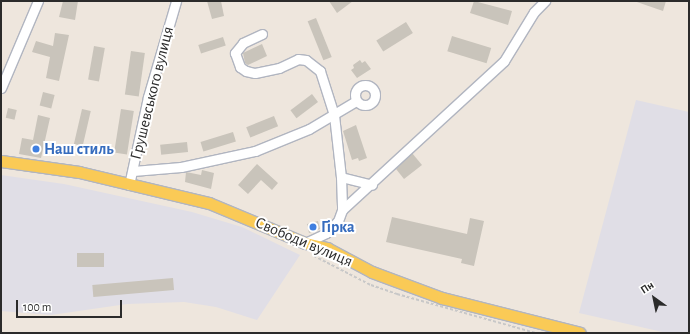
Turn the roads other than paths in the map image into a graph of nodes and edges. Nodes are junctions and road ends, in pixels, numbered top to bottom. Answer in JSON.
{"nodes":[{"id":1,"x":38,"y":1,"type":"edge"},
{"id":2,"x":176,"y":1,"type":"edge"},
{"id":3,"x":545,"y":1,"type":"edge"},
{"id":4,"x":262,"y":34,"type":"dead end"},
{"id":5,"x":1,"y":88,"type":"edge"},
{"id":6,"x":356,"y":101,"type":"dead end"},
{"id":7,"x":334,"y":115,"type":"junction"},
{"id":8,"x":1,"y":161,"type":"edge"},
{"id":9,"x":133,"y":171,"type":"junction"},
{"id":10,"x":342,"y":177,"type":"junction"},
{"id":11,"x":372,"y":184,"type":"junction"},
{"id":12,"x":129,"y":185,"type":"junction"},
{"id":13,"x":342,"y":210,"type":"junction"},
{"id":14,"x":305,"y":243,"type":"junction"},
{"id":15,"x":580,"y":333,"type":"edge"}],
"edges":[{"from":1,"to":5,"type":"street"},
{"from":2,"to":9,"type":"street","name":"Грушевського вулиця"},
{"from":3,"to":11,"type":"street"},
{"from":4,"to":7,"type":"street"},
{"from":6,"to":7,"type":"street"},
{"from":7,"to":9,"type":"street"},
{"from":7,"to":10,"type":"street"},
{"from":8,"to":12,"type":"main road","name":"Свободи вулиця"},
{"from":9,"to":12,"type":"street","name":"Грушевського вулиця"},
{"from":10,"to":11,"type":"street"},
{"from":10,"to":13,"type":"street"},
{"from":11,"to":13,"type":"street"},
{"from":12,"to":14,"type":"main road","name":"Свободи вулиця"},
{"from":13,"to":14,"type":"street"},
{"from":14,"to":15,"type":"main road","name":"Свободи вулиця"}]}
